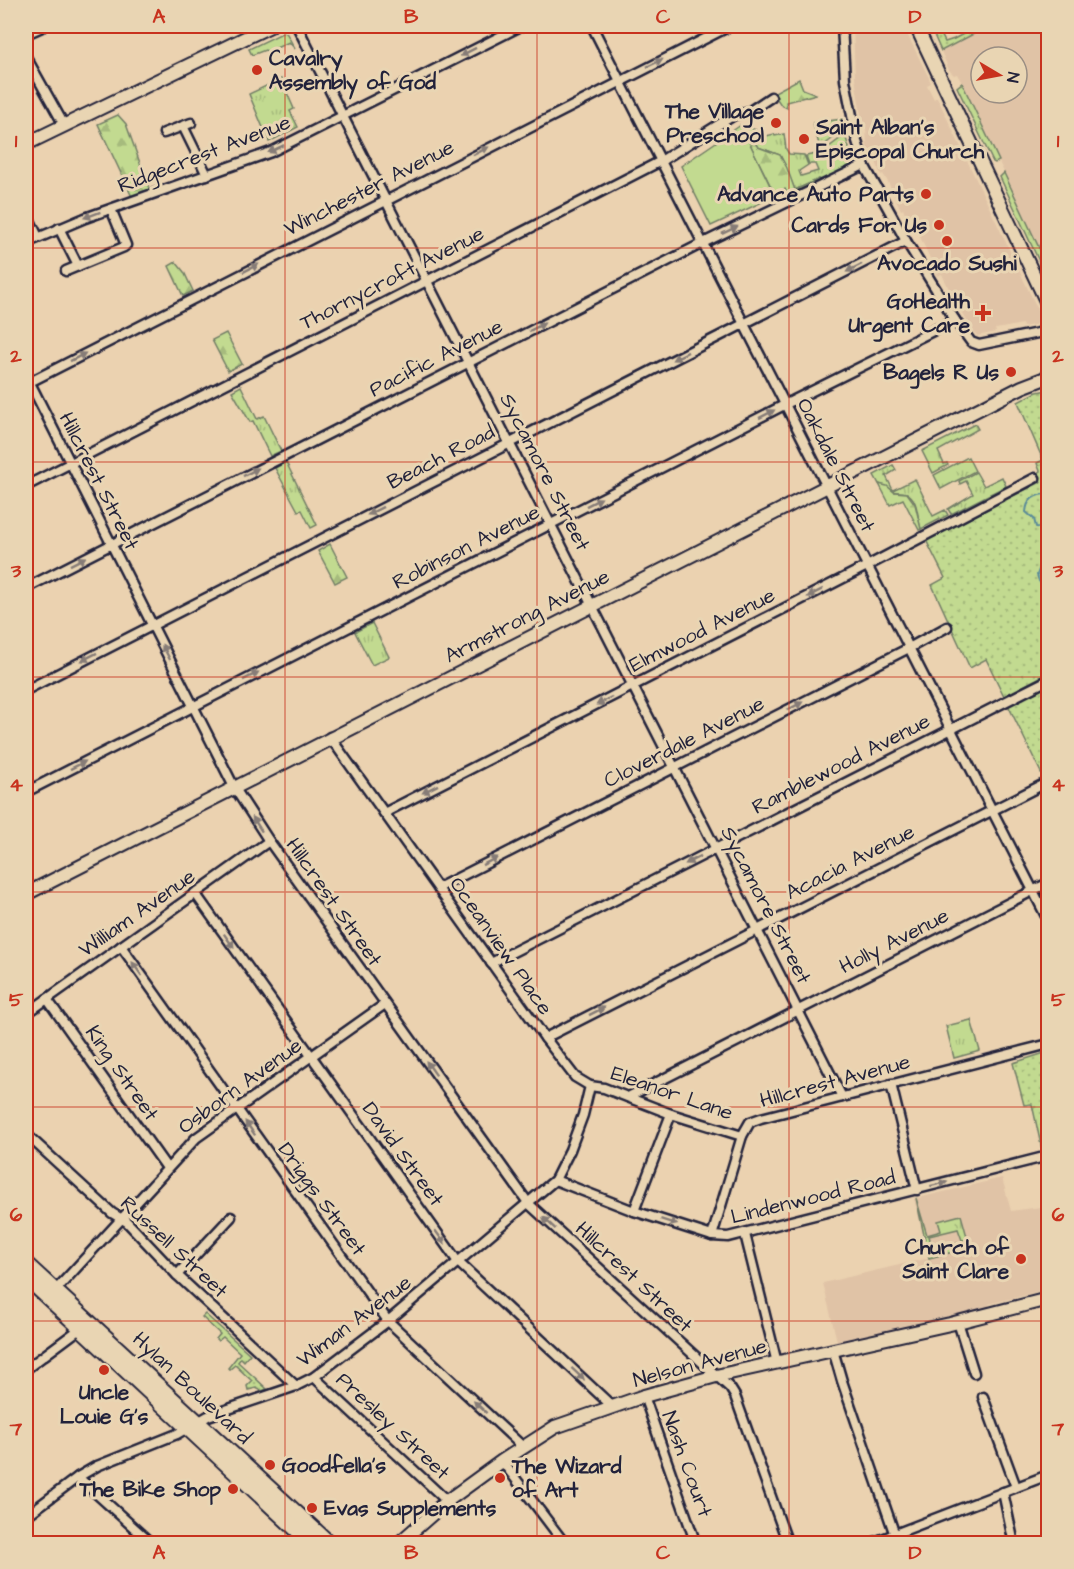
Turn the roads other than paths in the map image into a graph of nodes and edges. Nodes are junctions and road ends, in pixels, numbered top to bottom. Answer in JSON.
{"nodes":[{"id":1,"x":44,"y":26,"type":"edge"},
{"id":2,"x":270,"y":26,"type":"edge"},
{"id":3,"x":297,"y":26,"type":"edge"},
{"id":4,"x":521,"y":26,"type":"edge"},
{"id":5,"x":592,"y":26,"type":"edge"},
{"id":6,"x":730,"y":26,"type":"edge"},
{"id":7,"x":842,"y":26,"type":"edge"},
{"id":8,"x":916,"y":26,"type":"edge"},
{"id":9,"x":26,"y":34,"type":"edge"},
{"id":10,"x":26,"y":57,"type":"edge"},
{"id":11,"x":620,"y":80,"type":"junction"},
{"id":12,"x":771,"y":97,"type":"dead end"},
{"id":13,"x":342,"y":116,"type":"junction"},
{"id":14,"x":64,"y":125,"type":"junction"},
{"id":15,"x":164,"y":133,"type":"dead end"},
{"id":16,"x":26,"y":144,"type":"edge"},
{"id":17,"x":661,"y":161,"type":"junction"},
{"id":18,"x":864,"y":165,"type":"junction"},
{"id":19,"x":207,"y":175,"type":"junction"},
{"id":20,"x":385,"y":200,"type":"junction"},
{"id":21,"x":111,"y":209,"type":"junction"},
{"id":22,"x":26,"y":212,"type":"edge"},
{"id":23,"x":59,"y":228,"type":"junction"},
{"id":24,"x":38,"y":237,"type":"junction"},
{"id":25,"x":906,"y":241,"type":"junction"},
{"id":26,"x":26,"y":243,"type":"edge"},
{"id":27,"x":704,"y":243,"type":"junction"},
{"id":28,"x":78,"y":266,"type":"junction"},
{"id":29,"x":66,"y":271,"type":"dead end"},
{"id":30,"x":426,"y":281,"type":"junction"},
{"id":31,"x":1048,"y":304,"type":"edge"},
{"id":32,"x":955,"y":320,"type":"junction"},
{"id":33,"x":743,"y":324,"type":"junction"},
{"id":34,"x":1048,"y":331,"type":"edge"},
{"id":35,"x":469,"y":362,"type":"junction"},
{"id":36,"x":1048,"y":377,"type":"edge"},
{"id":37,"x":27,"y":380,"type":"edge"},
{"id":38,"x":785,"y":404,"type":"junction"},
{"id":39,"x":510,"y":443,"type":"junction"},
{"id":40,"x":70,"y":463,"type":"junction"},
{"id":41,"x":1035,"y":478,"type":"dead end"},
{"id":42,"x":827,"y":485,"type":"junction"},
{"id":43,"x":26,"y":486,"type":"edge"},
{"id":44,"x":551,"y":524,"type":"junction"},
{"id":45,"x":111,"y":544,"type":"junction"},
{"id":46,"x":867,"y":566,"type":"junction"},
{"id":47,"x":26,"y":588,"type":"edge"},
{"id":48,"x":593,"y":605,"type":"junction"},
{"id":49,"x":152,"y":625,"type":"junction"},
{"id":50,"x":947,"y":627,"type":"dead end"},
{"id":51,"x":909,"y":648,"type":"junction"},
{"id":52,"x":1048,"y":680,"type":"edge"},
{"id":53,"x":634,"y":686,"type":"junction"},
{"id":54,"x":26,"y":690,"type":"edge"},
{"id":55,"x":193,"y":706,"type":"junction"},
{"id":56,"x":951,"y":728,"type":"junction"},
{"id":57,"x":330,"y":737,"type":"junction"},
{"id":58,"x":675,"y":767,"type":"junction"},
{"id":59,"x":1044,"y":784,"type":"dead end"},
{"id":60,"x":234,"y":787,"type":"junction"},
{"id":61,"x":26,"y":792,"type":"edge"},
{"id":62,"x":993,"y":810,"type":"junction"},
{"id":63,"x":384,"y":813,"type":"junction"},
{"id":64,"x":269,"y":841,"type":"junction"},
{"id":65,"x":716,"y":848,"type":"junction"},
{"id":66,"x":1048,"y":883,"type":"edge"},
{"id":67,"x":438,"y":888,"type":"junction"},
{"id":68,"x":1034,"y":891,"type":"junction"},
{"id":69,"x":26,"y":894,"type":"edge"},
{"id":70,"x":195,"y":894,"type":"junction"},
{"id":71,"x":1048,"y":920,"type":"edge"},
{"id":72,"x":758,"y":929,"type":"junction"},
{"id":73,"x":121,"y":946,"type":"junction"},
{"id":74,"x":491,"y":963,"type":"junction"},
{"id":75,"x":47,"y":999,"type":"junction"},
{"id":76,"x":385,"y":1004,"type":"junction"},
{"id":77,"x":799,"y":1010,"type":"junction"},
{"id":78,"x":26,"y":1014,"type":"edge"},
{"id":79,"x":544,"y":1038,"type":"junction"},
{"id":80,"x":1047,"y":1044,"type":"edge"},
{"id":81,"x":311,"y":1056,"type":"junction"},
{"id":82,"x":891,"y":1084,"type":"junction"},
{"id":83,"x":590,"y":1086,"type":"junction"},
{"id":84,"x":842,"y":1096,"type":"junction"},
{"id":85,"x":628,"y":1097,"type":"junction"},
{"id":86,"x":237,"y":1109,"type":"junction"},
{"id":87,"x":671,"y":1114,"type":"junction"},
{"id":88,"x":26,"y":1134,"type":"edge"},
{"id":89,"x":742,"y":1136,"type":"junction"},
{"id":90,"x":1048,"y":1156,"type":"edge"},
{"id":91,"x":167,"y":1168,"type":"junction"},
{"id":92,"x":555,"y":1180,"type":"junction"},
{"id":93,"x":917,"y":1190,"type":"junction"},
{"id":94,"x":529,"y":1204,"type":"junction"},
{"id":95,"x":634,"y":1211,"type":"junction"},
{"id":96,"x":231,"y":1217,"type":"dead end"},
{"id":97,"x":121,"y":1218,"type":"junction"},
{"id":98,"x":745,"y":1234,"type":"junction"},
{"id":99,"x":712,"y":1236,"type":"junction"},
{"id":100,"x":458,"y":1262,"type":"junction"},
{"id":101,"x":26,"y":1264,"type":"edge"},
{"id":102,"x":177,"y":1275,"type":"junction"},
{"id":103,"x":26,"y":1276,"type":"edge"},
{"id":104,"x":55,"y":1291,"type":"junction"},
{"id":105,"x":1048,"y":1299,"type":"edge"},
{"id":106,"x":388,"y":1321,"type":"junction"},
{"id":107,"x":958,"y":1322,"type":"junction"},
{"id":108,"x":81,"y":1328,"type":"junction"},
{"id":109,"x":833,"y":1350,"type":"junction"},
{"id":110,"x":777,"y":1363,"type":"junction"},
{"id":111,"x":26,"y":1369,"type":"edge"},
{"id":112,"x":974,"y":1373,"type":"dead end"},
{"id":113,"x":716,"y":1376,"type":"junction"},
{"id":114,"x":314,"y":1377,"type":"junction"},
{"id":115,"x":296,"y":1386,"type":"junction"},
{"id":116,"x":644,"y":1396,"type":"junction"},
{"id":117,"x":983,"y":1397,"type":"dead end"},
{"id":118,"x":614,"y":1407,"type":"junction"},
{"id":119,"x":194,"y":1425,"type":"junction"},
{"id":120,"x":523,"y":1447,"type":"junction"},
{"id":121,"x":502,"y":1461,"type":"junction"},
{"id":122,"x":1048,"y":1475,"type":"edge"},
{"id":123,"x":78,"y":1477,"type":"junction"},
{"id":124,"x":1016,"y":1488,"type":"junction"},
{"id":125,"x":1003,"y":1492,"type":"junction"},
{"id":126,"x":447,"y":1501,"type":"junction"},
{"id":127,"x":26,"y":1516,"type":"edge"},
{"id":128,"x":896,"y":1533,"type":"junction"},
{"id":129,"x":152,"y":1544,"type":"edge"},
{"id":130,"x":312,"y":1544,"type":"edge"},
{"id":131,"x":330,"y":1544,"type":"edge"},
{"id":132,"x":398,"y":1544,"type":"edge"},
{"id":133,"x":565,"y":1544,"type":"edge"},
{"id":134,"x":696,"y":1544,"type":"edge"},
{"id":135,"x":788,"y":1544,"type":"edge"},
{"id":136,"x":869,"y":1544,"type":"edge"},
{"id":137,"x":898,"y":1544,"type":"edge"},
{"id":138,"x":1014,"y":1544,"type":"edge"}],
"edges":[{"from":1,"to":9,"type":"street"},
{"from":2,"to":14,"type":"street"},
{"from":3,"to":13,"type":"street","name":"Sycamore Street"},
{"from":4,"to":13,"type":"street","name":"Ridgecrest Avenue","one_way":true},
{"from":5,"to":11,"type":"street","name":"Oakdale Street"},
{"from":11,"to":6,"type":"street","name":"Winchester Avenue","one_way":true},
{"from":7,"to":18,"type":"street"},
{"from":8,"to":31,"type":"street"},
{"from":10,"to":14,"type":"street"},
{"from":11,"to":17,"type":"street","name":"Oakdale Street"},
{"from":20,"to":11,"type":"street","name":"Winchester Avenue","one_way":true},
{"from":12,"to":17,"type":"street","name":"Thornycroft Avenue"},
{"from":13,"to":19,"type":"street","name":"Ridgecrest Avenue","one_way":true},
{"from":13,"to":20,"type":"street","name":"Sycamore Street"},
{"from":14,"to":16,"type":"street"},
{"from":15,"to":19,"type":"street"},
{"from":17,"to":27,"type":"street","name":"Oakdale Street"},
{"from":17,"to":30,"type":"street","name":"Thornycroft Avenue"},
{"from":18,"to":25,"type":"street"},
{"from":27,"to":18,"type":"street","name":"Pacific Avenue","one_way":true},
{"from":19,"to":21,"type":"street","name":"Ridgecrest Avenue"},
{"from":20,"to":30,"type":"street","name":"Sycamore Street"},
{"from":37,"to":20,"type":"street","name":"Winchester Avenue","one_way":true},
{"from":21,"to":23,"type":"street","name":"Ridgecrest Avenue","one_way":true},
{"from":21,"to":28,"type":"street"},
{"from":22,"to":24,"type":"street"},
{"from":23,"to":24,"type":"street","name":"Ridgecrest Avenue"},
{"from":23,"to":28,"type":"street"},
{"from":24,"to":26,"type":"street","name":"Ridgecrest Avenue"},
{"from":25,"to":32,"type":"street"},
{"from":25,"to":33,"type":"street","name":"Beach Road","one_way":true},
{"from":27,"to":33,"type":"street","name":"Oakdale Street"},
{"from":35,"to":27,"type":"street","name":"Pacific Avenue","one_way":true},
{"from":28,"to":29,"type":"street"},
{"from":30,"to":35,"type":"street","name":"Sycamore Street"},
{"from":30,"to":40,"type":"street","name":"Thornycroft Avenue"},
{"from":32,"to":34,"type":"street"},
{"from":32,"to":38,"type":"street","name":"Robinson Avenue"},
{"from":33,"to":38,"type":"street","name":"Oakdale Street"},
{"from":33,"to":39,"type":"street","name":"Beach Road","one_way":true},
{"from":35,"to":39,"type":"street","name":"Sycamore Street"},
{"from":45,"to":35,"type":"street","name":"Pacific Avenue","one_way":true},
{"from":36,"to":42,"type":"street","name":"Armstrong Avenue"},
{"from":37,"to":40,"type":"street","name":"Hillcrest Street"},
{"from":38,"to":42,"type":"street","name":"Oakdale Street"},
{"from":44,"to":38,"type":"street","name":"Robinson Avenue","one_way":true},
{"from":39,"to":44,"type":"street","name":"Sycamore Street"},
{"from":39,"to":49,"type":"street","name":"Beach Road","one_way":true},
{"from":40,"to":43,"type":"street","name":"Thornycroft Avenue"},
{"from":40,"to":45,"type":"street","name":"Hillcrest Street"},
{"from":41,"to":46,"type":"street","name":"Elmwood Avenue"},
{"from":42,"to":46,"type":"street","name":"Oakdale Street"},
{"from":42,"to":48,"type":"street","name":"Armstrong Avenue"},
{"from":44,"to":48,"type":"street","name":"Sycamore Street"},
{"from":55,"to":44,"type":"street","name":"Robinson Avenue","one_way":true},
{"from":47,"to":45,"type":"street","name":"Pacific Avenue","one_way":true},
{"from":45,"to":49,"type":"street","name":"Hillcrest Street"},
{"from":46,"to":51,"type":"street","name":"Oakdale Street"},
{"from":46,"to":53,"type":"street","name":"Elmwood Avenue","one_way":true},
{"from":48,"to":53,"type":"street","name":"Sycamore Street"},
{"from":48,"to":57,"type":"street","name":"Armstrong Avenue"},
{"from":49,"to":54,"type":"street","name":"Beach Road","one_way":true},
{"from":55,"to":49,"type":"street","name":"Hillcrest Street","one_way":true},
{"from":50,"to":51,"type":"street","name":"Cloverdale Avenue"},
{"from":51,"to":56,"type":"street","name":"Oakdale Street"},
{"from":58,"to":51,"type":"street","name":"Cloverdale Avenue","one_way":true},
{"from":52,"to":56,"type":"street","name":"Ramblewood Avenue"},
{"from":53,"to":58,"type":"street","name":"Sycamore Street"},
{"from":53,"to":63,"type":"street","name":"Elmwood Avenue","one_way":true},
{"from":55,"to":60,"type":"street","name":"Hillcrest Street"},
{"from":61,"to":55,"type":"street","name":"Robinson Avenue","one_way":true},
{"from":56,"to":62,"type":"street","name":"Oakdale Street"},
{"from":56,"to":65,"type":"street","name":"Ramblewood Avenue"},
{"from":57,"to":60,"type":"street","name":"Armstrong Avenue"},
{"from":57,"to":63,"type":"street","name":"Oceanview Place"},
{"from":58,"to":65,"type":"street","name":"Sycamore Street"},
{"from":67,"to":58,"type":"street","name":"Cloverdale Avenue","one_way":true},
{"from":59,"to":62,"type":"street","name":"Acacia Avenue"},
{"from":64,"to":60,"type":"street","name":"Hillcrest Street","one_way":true},
{"from":60,"to":69,"type":"street","name":"Armstrong Avenue"},
{"from":62,"to":68,"type":"street","name":"Oakdale Street"},
{"from":62,"to":72,"type":"street","name":"Acacia Avenue"},
{"from":63,"to":67,"type":"street","name":"Oceanview Place"},
{"from":64,"to":70,"type":"street","name":"William Avenue"},
{"from":64,"to":76,"type":"street","name":"Hillcrest Street"},
{"from":65,"to":72,"type":"street","name":"Sycamore Street"},
{"from":65,"to":74,"type":"street","name":"Ramblewood Avenue","one_way":true},
{"from":66,"to":68,"type":"street","name":"Holly Avenue"},
{"from":67,"to":74,"type":"street","name":"Oceanview Place"},
{"from":68,"to":71,"type":"street","name":"Oakdale Street"},
{"from":68,"to":77,"type":"street","name":"Holly Avenue"},
{"from":70,"to":73,"type":"street","name":"William Avenue"},
{"from":70,"to":81,"type":"street","name":"David Street","one_way":true},
{"from":72,"to":77,"type":"street","name":"Sycamore Street"},
{"from":79,"to":72,"type":"street","name":"Acacia Avenue","one_way":true},
{"from":73,"to":75,"type":"street","name":"William Avenue"},
{"from":86,"to":73,"type":"street","name":"Driggs Street","one_way":true},
{"from":74,"to":79,"type":"street","name":"Oceanview Place"},
{"from":75,"to":78,"type":"street","name":"William Avenue"},
{"from":75,"to":91,"type":"street","name":"King Street"},
{"from":76,"to":81,"type":"street","name":"Osborn Avenue"},
{"from":94,"to":76,"type":"street","name":"Hillcrest Street","one_way":true},
{"from":77,"to":84,"type":"street","name":"Sycamore Street"},
{"from":77,"to":85,"type":"street","name":"Holly Avenue"},
{"from":79,"to":83,"type":"street","name":"Oceanview Place"},
{"from":80,"to":82,"type":"street","name":"Hillcrest Avenue"},
{"from":81,"to":86,"type":"street","name":"Osborn Avenue"},
{"from":81,"to":100,"type":"street","name":"David Street","one_way":true},
{"from":82,"to":84,"type":"street","name":"Hillcrest Avenue"},
{"from":82,"to":93,"type":"street"},
{"from":83,"to":85,"type":"street","name":"Eleanor Lane"},
{"from":83,"to":92,"type":"street"},
{"from":84,"to":89,"type":"street","name":"Hillcrest Avenue"},
{"from":85,"to":87,"type":"street","name":"Eleanor Lane"},
{"from":86,"to":91,"type":"street","name":"Osborn Avenue"},
{"from":106,"to":86,"type":"street","name":"Driggs Street","one_way":true},
{"from":87,"to":89,"type":"street","name":"Eleanor Lane"},
{"from":87,"to":95,"type":"street"},
{"from":88,"to":97,"type":"street","name":"Russell Street"},
{"from":89,"to":99,"type":"street"},
{"from":93,"to":90,"type":"street","name":"Lindenwood Road","one_way":true},
{"from":91,"to":97,"type":"street","name":"Osborn Avenue"},
{"from":92,"to":94,"type":"street","name":"Wiman Avenue"},
{"from":92,"to":95,"type":"street","name":"Lindenwood Road"},
{"from":93,"to":98,"type":"street","name":"Lindenwood Road"},
{"from":94,"to":100,"type":"street","name":"Wiman Avenue"},
{"from":113,"to":94,"type":"street","name":"Hillcrest Street","one_way":true},
{"from":95,"to":99,"type":"street","name":"Lindenwood Road","one_way":true},
{"from":96,"to":102,"type":"street"},
{"from":97,"to":102,"type":"street","name":"Russell Street"},
{"from":97,"to":104,"type":"street","name":"Osborn Avenue"},
{"from":98,"to":99,"type":"street","name":"Lindenwood Road"},
{"from":98,"to":110,"type":"street"},
{"from":100,"to":106,"type":"street","name":"Wiman Avenue"},
{"from":100,"to":118,"type":"street","name":"David Street","one_way":true},
{"from":101,"to":104,"type":"main road","name":"Hylan Boulevard"},
{"from":102,"to":115,"type":"street","name":"Russell Street"},
{"from":103,"to":108,"type":"main road","name":"Hylan Boulevard"},
{"from":104,"to":119,"type":"main road","name":"Hylan Boulevard"},
{"from":105,"to":107,"type":"street","name":"Nelson Avenue"},
{"from":106,"to":114,"type":"street","name":"Wiman Avenue"},
{"from":120,"to":106,"type":"street","name":"Driggs Street","one_way":true},
{"from":107,"to":109,"type":"street","name":"Nelson Avenue"},
{"from":107,"to":112,"type":"street"},
{"from":108,"to":111,"type":"street"},
{"from":108,"to":119,"type":"main road","name":"Hylan Boulevard"},
{"from":109,"to":110,"type":"street","name":"Nelson Avenue"},
{"from":109,"to":128,"type":"street"},
{"from":110,"to":113,"type":"street","name":"Nelson Avenue"},
{"from":113,"to":116,"type":"street","name":"Nelson Avenue"},
{"from":113,"to":135,"type":"street","name":"Hillcrest Street"},
{"from":114,"to":115,"type":"street","name":"Wiman Avenue"},
{"from":114,"to":126,"type":"street","name":"Presley Street"},
{"from":115,"to":119,"type":"street","name":"Wiman Avenue"},
{"from":116,"to":118,"type":"street","name":"Nelson Avenue"},
{"from":116,"to":134,"type":"street","name":"Nash Court"},
{"from":117,"to":124,"type":"street"},
{"from":118,"to":120,"type":"street","name":"Nelson Avenue"},
{"from":119,"to":123,"type":"street","name":"Wiman Avenue"},
{"from":119,"to":130,"type":"main road","name":"Hylan Boulevard"},
{"from":119,"to":131,"type":"main road","name":"Hylan Boulevard"},
{"from":120,"to":121,"type":"street","name":"Nelson Avenue"},
{"from":121,"to":126,"type":"street","name":"Nelson Avenue"},
{"from":121,"to":133,"type":"street"},
{"from":122,"to":124,"type":"street"},
{"from":123,"to":127,"type":"street","name":"Wiman Avenue"},
{"from":123,"to":129,"type":"street"},
{"from":124,"to":125,"type":"street"},
{"from":125,"to":128,"type":"street"},
{"from":125,"to":138,"type":"street"},
{"from":126,"to":132,"type":"street","name":"Nelson Avenue"},
{"from":128,"to":136,"type":"street"},
{"from":128,"to":137,"type":"street"}]}
